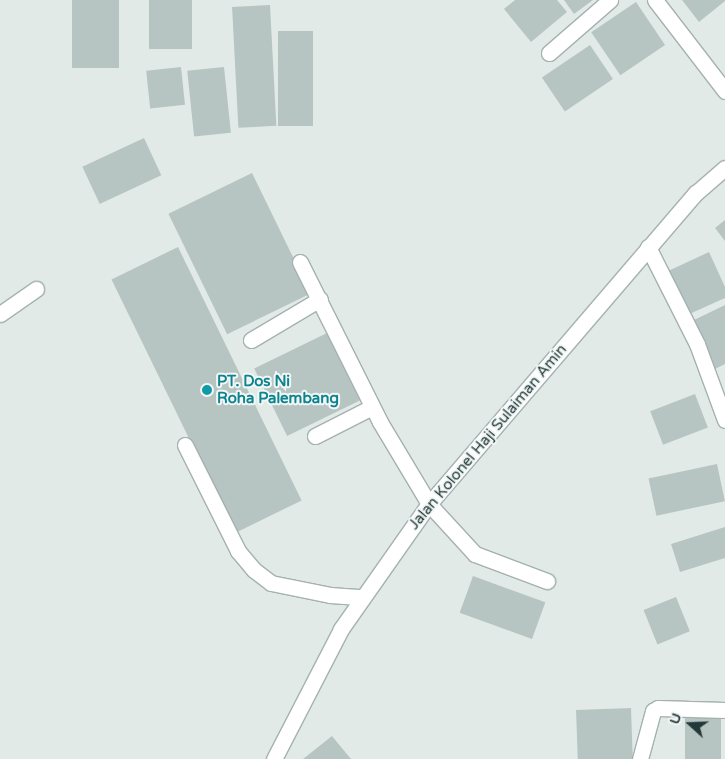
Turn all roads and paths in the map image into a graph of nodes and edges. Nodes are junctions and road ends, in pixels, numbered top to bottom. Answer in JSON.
{"nodes":[{"id":1,"x":610,"y":0,"type":"edge"},
{"id":2,"x":655,"y":0,"type":"edge"},
{"id":3,"x":549,"y":53,"type":"dead end"},
{"id":4,"x":725,"y":91,"type":"edge"},
{"id":5,"x":725,"y":168,"type":"edge"},
{"id":6,"x":648,"y":247,"type":"junction"},
{"id":7,"x":300,"y":262,"type":"dead end"},
{"id":8,"x":36,"y":289,"type":"dead end"},
{"id":9,"x":320,"y":300,"type":"junction"},
{"id":10,"x":0,"y":314,"type":"edge"},
{"id":11,"x":251,"y":340,"type":"dead end"},
{"id":12,"x":372,"y":407,"type":"junction"},
{"id":13,"x":725,"y":420,"type":"edge"},
{"id":14,"x":315,"y":436,"type":"dead end"},
{"id":15,"x":185,"y":445,"type":"dead end"},
{"id":16,"x":429,"y":504,"type":"junction"},
{"id":17,"x":547,"y":581,"type":"dead end"},
{"id":18,"x":362,"y":597,"type":"junction"},
{"id":19,"x":725,"y":710,"type":"edge"},
{"id":20,"x":274,"y":759,"type":"edge"},
{"id":21,"x":640,"y":759,"type":"edge"}],
"edges":[{"from":1,"to":3,"type":"street"},
{"from":2,"to":4,"type":"street"},
{"from":5,"to":6,"type":"street","name":"Jalan Kolonel Haji Sulaiman Amin"},
{"from":6,"to":13,"type":"street"},
{"from":6,"to":16,"type":"street","name":"Jalan Kolonel Haji Sulaiman Amin"},
{"from":7,"to":9,"type":"street"},
{"from":8,"to":10,"type":"street"},
{"from":9,"to":11,"type":"street"},
{"from":9,"to":12,"type":"street"},
{"from":12,"to":14,"type":"street"},
{"from":12,"to":16,"type":"street"},
{"from":15,"to":18,"type":"street"},
{"from":16,"to":17,"type":"street"},
{"from":16,"to":18,"type":"street","name":"Jalan Kolonel Haji Sulaiman Amin"},
{"from":18,"to":20,"type":"street","name":"Jalan Kolonel Haji Sulaiman Amin"},
{"from":19,"to":21,"type":"street"}]}
